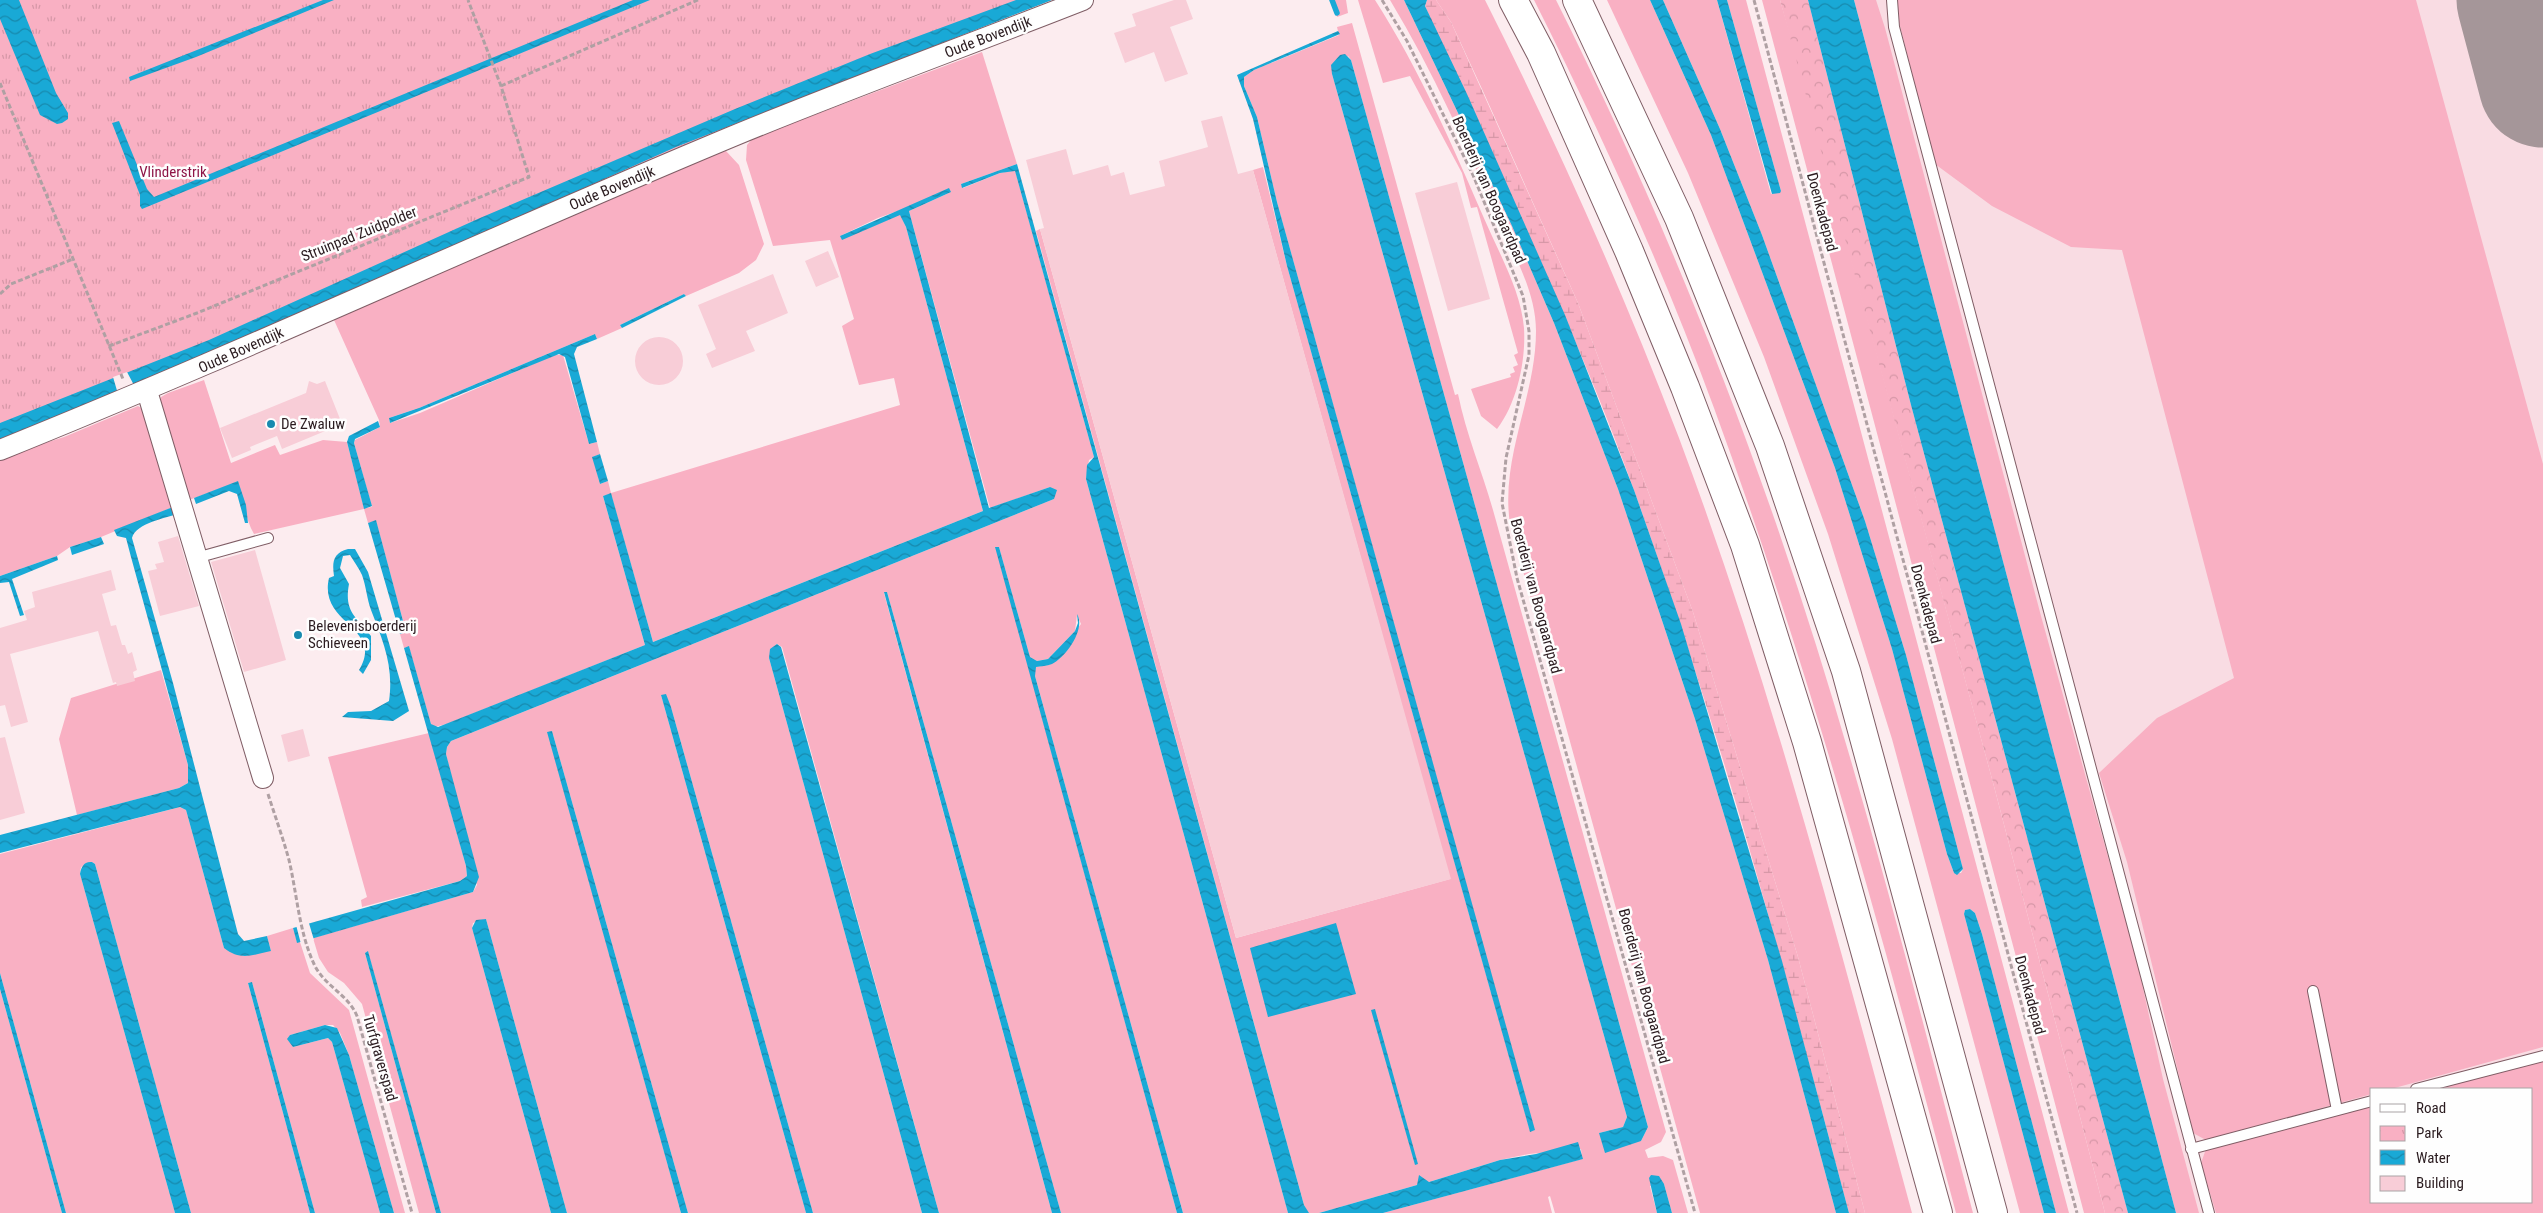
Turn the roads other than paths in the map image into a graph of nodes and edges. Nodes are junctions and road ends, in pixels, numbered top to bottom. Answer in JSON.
{"nodes":[{"id":1,"x":1083,"y":0,"type":"edge"},
{"id":2,"x":1513,"y":0,"type":"edge"},
{"id":3,"x":1577,"y":0,"type":"edge"},
{"id":4,"x":1892,"y":0,"type":"edge"},
{"id":5,"x":147,"y":391,"type":"junction"},
{"id":6,"x":0,"y":450,"type":"edge"},
{"id":7,"x":268,"y":538,"type":"dead end"},
{"id":8,"x":196,"y":558,"type":"junction"},
{"id":9,"x":263,"y":778,"type":"road end"},
{"id":10,"x":2313,"y":991,"type":"dead end"},
{"id":11,"x":2543,"y":1056,"type":"edge"},
{"id":12,"x":2420,"y":1088,"type":"edge"},
{"id":13,"x":2370,"y":1102,"type":"edge"},
{"id":14,"x":2336,"y":1110,"type":"junction"},
{"id":15,"x":2191,"y":1149,"type":"junction"},
{"id":16,"x":1938,"y":1213,"type":"edge"},
{"id":17,"x":1993,"y":1213,"type":"edge"},
{"id":18,"x":2209,"y":1213,"type":"edge"}],
"edges":[{"from":1,"to":5,"type":"street","name":"Oude Bovendijk"},
{"from":2,"to":16,"type":"highway"},
{"from":3,"to":17,"type":"highway"},
{"from":4,"to":15,"type":"lane"},
{"from":5,"to":6,"type":"street","name":"Oude Bovendijk"},
{"from":5,"to":8,"type":"street"},
{"from":7,"to":8,"type":"lane"},
{"from":8,"to":9,"type":"street"},
{"from":10,"to":14,"type":"lane"},
{"from":11,"to":12,"type":"lane"},
{"from":13,"to":14,"type":"lane"},
{"from":14,"to":15,"type":"lane"},
{"from":15,"to":18,"type":"lane"}]}
